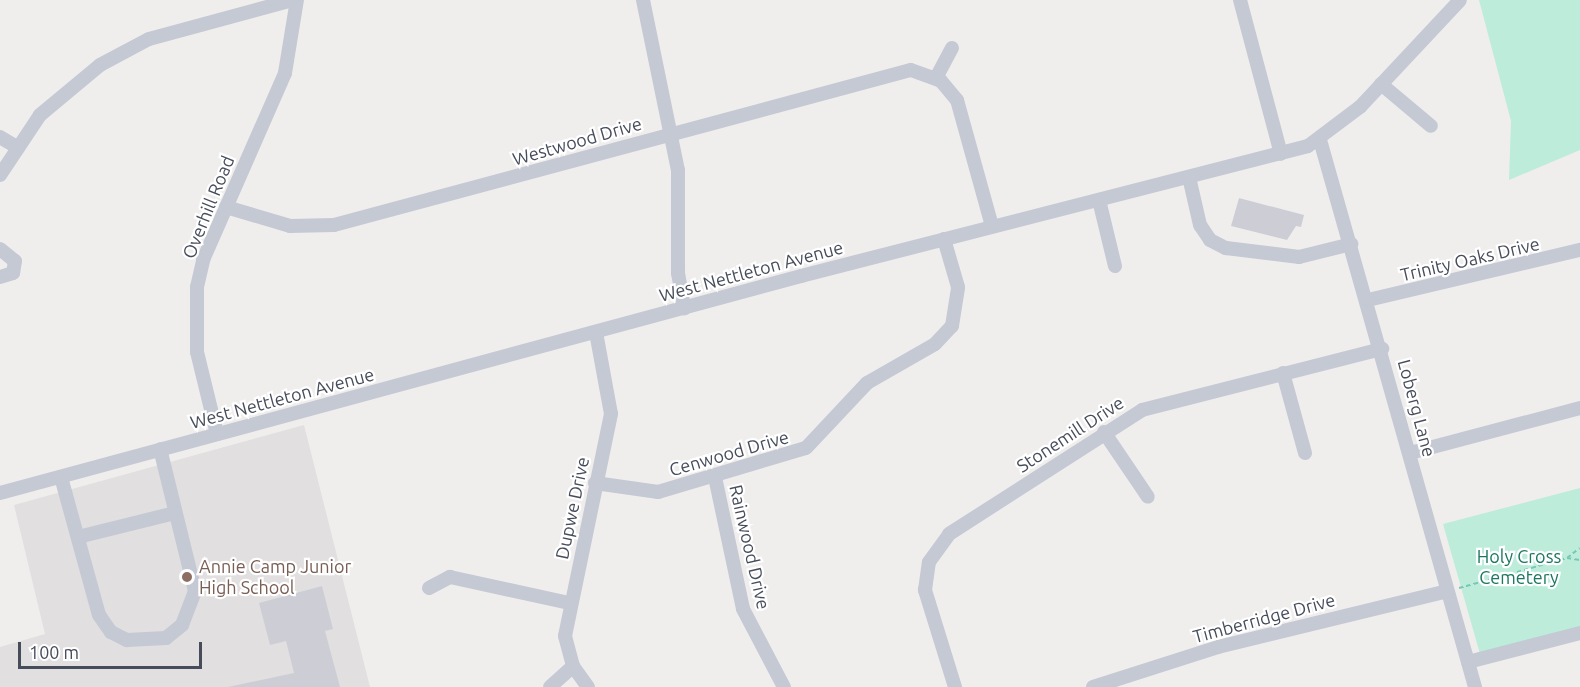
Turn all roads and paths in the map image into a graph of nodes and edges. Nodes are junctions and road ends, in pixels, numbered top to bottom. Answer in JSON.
{"nodes":[{"id":1,"x":295,"y":0,"type":"edge"},
{"id":2,"x":643,"y":0,"type":"edge"},
{"id":3,"x":1240,"y":0,"type":"edge"},
{"id":4,"x":1460,"y":0,"type":"edge"},
{"id":5,"x":952,"y":48,"type":"dead end"},
{"id":6,"x":936,"y":78,"type":"junction"},
{"id":7,"x":1381,"y":84,"type":"junction"},
{"id":8,"x":1431,"y":126,"type":"dead end"},
{"id":9,"x":669,"y":134,"type":"junction"},
{"id":10,"x":0,"y":137,"type":"edge"},
{"id":11,"x":1320,"y":140,"type":"junction"},
{"id":12,"x":18,"y":148,"type":"junction"},
{"id":13,"x":1281,"y":154,"type":"junction"},
{"id":14,"x":0,"y":175,"type":"edge"},
{"id":15,"x":1189,"y":177,"type":"junction"},
{"id":16,"x":1099,"y":200,"type":"junction"},
{"id":17,"x":226,"y":207,"type":"junction"},
{"id":18,"x":992,"y":226,"type":"junction"},
{"id":19,"x":944,"y":238,"type":"junction"},
{"id":20,"x":1351,"y":244,"type":"junction"},
{"id":21,"x":0,"y":249,"type":"edge"},
{"id":22,"x":1580,"y":250,"type":"edge"},
{"id":23,"x":1115,"y":266,"type":"dead end"},
{"id":24,"x":0,"y":277,"type":"edge"},
{"id":25,"x":1368,"y":300,"type":"junction"},
{"id":26,"x":684,"y":308,"type":"junction"},
{"id":27,"x":596,"y":332,"type":"junction"},
{"id":28,"x":1382,"y":349,"type":"junction"},
{"id":29,"x":1283,"y":373,"type":"junction"},
{"id":30,"x":1580,"y":408,"type":"edge"},
{"id":31,"x":1104,"y":432,"type":"junction"},
{"id":32,"x":217,"y":434,"type":"junction"},
{"id":33,"x":160,"y":449,"type":"junction"},
{"id":34,"x":1305,"y":453,"type":"dead end"},
{"id":35,"x":1410,"y":453,"type":"junction"},
{"id":36,"x":61,"y":477,"type":"junction"},
{"id":37,"x":715,"y":477,"type":"junction"},
{"id":38,"x":595,"y":483,"type":"junction"},
{"id":39,"x":0,"y":493,"type":"edge"},
{"id":40,"x":1148,"y":497,"type":"dead end"},
{"id":41,"x":176,"y":513,"type":"junction"},
{"id":42,"x":78,"y":537,"type":"junction"},
{"id":43,"x":1580,"y":548,"type":"edge"},
{"id":44,"x":1567,"y":558,"type":"junction"},
{"id":45,"x":1580,"y":560,"type":"edge"},
{"id":46,"x":429,"y":588,"type":"dead end"},
{"id":47,"x":1447,"y":591,"type":"junction"},
{"id":48,"x":569,"y":603,"type":"junction"},
{"id":49,"x":1580,"y":633,"type":"edge"},
{"id":50,"x":1468,"y":662,"type":"junction"},
{"id":51,"x":573,"y":666,"type":"junction"},
{"id":52,"x":550,"y":687,"type":"edge"},
{"id":53,"x":588,"y":687,"type":"edge"},
{"id":54,"x":784,"y":687,"type":"edge"},
{"id":55,"x":955,"y":687,"type":"edge"},
{"id":56,"x":1092,"y":687,"type":"edge"},
{"id":57,"x":1474,"y":687,"type":"edge"}],
"edges":[{"from":1,"to":12,"type":"street"},
{"from":1,"to":17,"type":"street","name":"Overhill Road"},
{"from":2,"to":9,"type":"street"},
{"from":3,"to":13,"type":"street"},
{"from":4,"to":7,"type":"street","name":"West Nettleton Avenue"},
{"from":5,"to":6,"type":"street"},
{"from":6,"to":9,"type":"street","name":"Westwood Drive"},
{"from":6,"to":18,"type":"street"},
{"from":7,"to":8,"type":"street"},
{"from":7,"to":11,"type":"street","name":"West Nettleton Avenue"},
{"from":9,"to":17,"type":"street","name":"Westwood Drive"},
{"from":9,"to":26,"type":"street"},
{"from":10,"to":12,"type":"street"},
{"from":11,"to":13,"type":"street","name":"West Nettleton Avenue"},
{"from":11,"to":20,"type":"street","name":"Loberg Lane"},
{"from":12,"to":14,"type":"street"},
{"from":13,"to":15,"type":"street","name":"West Nettleton Avenue"},
{"from":15,"to":16,"type":"street","name":"West Nettleton Avenue"},
{"from":15,"to":20,"type":"street"},
{"from":16,"to":18,"type":"street","name":"West Nettleton Avenue"},
{"from":16,"to":23,"type":"street"},
{"from":17,"to":32,"type":"street","name":"Overhill Road"},
{"from":18,"to":19,"type":"street","name":"West Nettleton Avenue"},
{"from":19,"to":26,"type":"street","name":"West Nettleton Avenue"},
{"from":19,"to":37,"type":"street","name":"Cenwood Drive"},
{"from":20,"to":25,"type":"street","name":"Loberg Lane"},
{"from":21,"to":24,"type":"street"},
{"from":22,"to":25,"type":"street","name":"Trinity Oaks Drive"},
{"from":25,"to":28,"type":"street","name":"Loberg Lane"},
{"from":26,"to":27,"type":"street","name":"West Nettleton Avenue"},
{"from":27,"to":32,"type":"street","name":"West Nettleton Avenue"},
{"from":27,"to":38,"type":"street","name":"Dupwe Drive"},
{"from":28,"to":29,"type":"street","name":"Stonemill Drive"},
{"from":28,"to":35,"type":"street","name":"Loberg Lane"},
{"from":29,"to":31,"type":"street","name":"Stonemill Drive"},
{"from":29,"to":34,"type":"street"},
{"from":30,"to":35,"type":"street"},
{"from":31,"to":40,"type":"street"},
{"from":31,"to":55,"type":"street","name":"Stonemill Drive"},
{"from":32,"to":33,"type":"street","name":"West Nettleton Avenue"},
{"from":33,"to":36,"type":"street","name":"West Nettleton Avenue"},
{"from":33,"to":41,"type":"street"},
{"from":35,"to":47,"type":"street","name":"Loberg Lane"},
{"from":36,"to":39,"type":"street","name":"West Nettleton Avenue"},
{"from":36,"to":42,"type":"street"},
{"from":37,"to":38,"type":"street","name":"Cenwood Drive"},
{"from":37,"to":54,"type":"street","name":"Rainwood Drive"},
{"from":38,"to":48,"type":"street","name":"Dupwe Drive"},
{"from":41,"to":42,"type":"street"},
{"from":41,"to":42,"type":"street"},
{"from":43,"to":44,"type":"path"},
{"from":44,"to":45,"type":"path"},
{"from":44,"to":47,"type":"path"},
{"from":46,"to":48,"type":"street"},
{"from":47,"to":50,"type":"street","name":"Loberg Lane"},
{"from":47,"to":56,"type":"street","name":"Timberridge Drive"},
{"from":48,"to":51,"type":"street","name":"Dupwe Drive"},
{"from":49,"to":50,"type":"street"},
{"from":50,"to":57,"type":"street","name":"Loberg Lane"},
{"from":51,"to":52,"type":"street"},
{"from":51,"to":53,"type":"street","name":"Dupwe Drive"}]}
